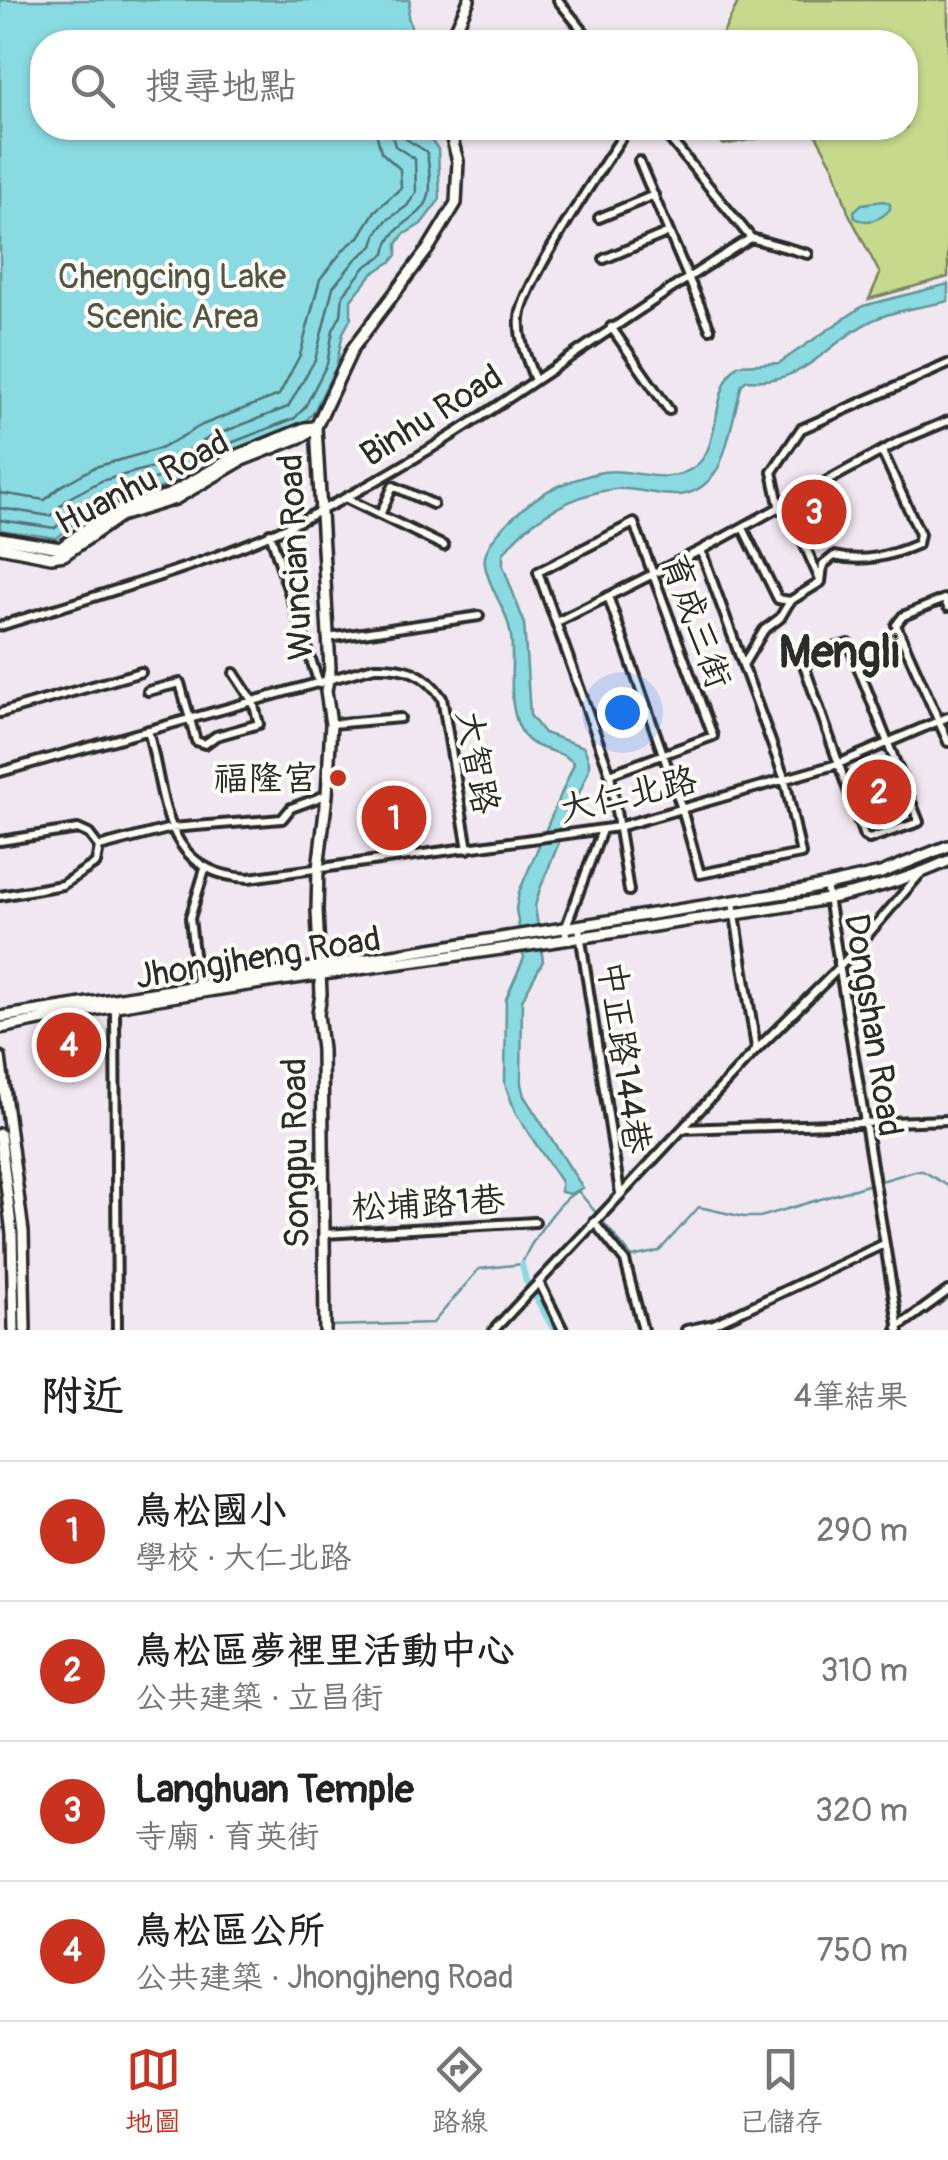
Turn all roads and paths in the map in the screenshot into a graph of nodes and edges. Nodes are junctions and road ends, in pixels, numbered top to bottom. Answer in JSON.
{"nodes":[{"id":1,"x":470,"y":0,"type":"edge"},
{"id":2,"x":558,"y":0,"type":"edge"},
{"id":3,"x":456,"y":30,"type":"edge"},
{"id":4,"x":582,"y":30,"type":"edge"},
{"id":5,"x":452,"y":140,"type":"edge"},
{"id":6,"x":621,"y":140,"type":"edge"},
{"id":7,"x":671,"y":140,"type":"edge"},
{"id":8,"x":639,"y":160,"type":"dead end"},
{"id":9,"x":654,"y":195,"type":"junction"},
{"id":10,"x":600,"y":218,"type":"dead end"},
{"id":11,"x":669,"y":232,"type":"junction"},
{"id":12,"x":751,"y":238,"type":"junction"},
{"id":13,"x":808,"y":254,"type":"dead end"},
{"id":14,"x":604,"y":260,"type":"dead end"},
{"id":15,"x":688,"y":276,"type":"junction"},
{"id":16,"x":611,"y":327,"type":"junction"},
{"id":17,"x":710,"y":329,"type":"dead end"},
{"id":18,"x":948,"y":364,"type":"edge"},
{"id":19,"x":534,"y":378,"type":"junction"},
{"id":20,"x":669,"y":410,"type":"dead end"},
{"id":21,"x":947,"y":424,"type":"edge"},
{"id":22,"x":316,"y":427,"type":"junction"},
{"id":23,"x":882,"y":451,"type":"junction"},
{"id":24,"x":344,"y":497,"type":"junction"},
{"id":25,"x":433,"y":504,"type":"dead end"},
{"id":26,"x":784,"y":507,"type":"junction"},
{"id":27,"x":322,"y":510,"type":"junction"},
{"id":28,"x":380,"y":515,"type":"junction"},
{"id":29,"x":744,"y":528,"type":"junction"},
{"id":30,"x":270,"y":533,"type":"junction"},
{"id":31,"x":0,"y":538,"type":"edge"},
{"id":32,"x":14,"y":546,"type":"junction"},
{"id":33,"x":444,"y":546,"type":"dead end"},
{"id":34,"x":0,"y":547,"type":"edge"},
{"id":35,"x":701,"y":550,"type":"junction"},
{"id":36,"x":652,"y":574,"type":"junction"},
{"id":37,"x":821,"y":582,"type":"junction"},
{"id":38,"x":608,"y":596,"type":"junction"},
{"id":39,"x":790,"y":601,"type":"junction"},
{"id":40,"x":948,"y":607,"type":"edge"},
{"id":41,"x":479,"y":616,"type":"dead end"},
{"id":42,"x":557,"y":622,"type":"junction"},
{"id":43,"x":0,"y":626,"type":"edge"},
{"id":44,"x":328,"y":638,"type":"junction"},
{"id":45,"x":742,"y":666,"type":"junction"},
{"id":46,"x":141,"y":672,"type":"dead end"},
{"id":47,"x":234,"y":674,"type":"dead end"},
{"id":48,"x":323,"y":683,"type":"junction"},
{"id":49,"x":148,"y":691,"type":"dead end"},
{"id":50,"x":253,"y":702,"type":"junction"},
{"id":51,"x":0,"y":712,"type":"edge"},
{"id":52,"x":948,"y":717,"type":"edge"},
{"id":53,"x":400,"y":718,"type":"dead end"},
{"id":54,"x":190,"y":719,"type":"junction"},
{"id":55,"x":938,"y":722,"type":"junction"},
{"id":56,"x":331,"y":724,"type":"junction"},
{"id":57,"x":148,"y":730,"type":"junction"},
{"id":58,"x":948,"y":742,"type":"edge"},
{"id":59,"x":890,"y":744,"type":"junction"},
{"id":60,"x":662,"y":756,"type":"junction"},
{"id":61,"x":838,"y":764,"type":"junction"},
{"id":62,"x":0,"y":772,"type":"edge"},
{"id":63,"x":610,"y":774,"type":"junction"},
{"id":64,"x":785,"y":780,"type":"junction"},
{"id":65,"x":328,"y":795,"type":"junction"},
{"id":66,"x":682,"y":809,"type":"junction"},
{"id":67,"x":618,"y":827,"type":"junction"},
{"id":68,"x":172,"y":828,"type":"junction"},
{"id":69,"x":602,"y":829,"type":"junction"},
{"id":70,"x":0,"y":842,"type":"edge"},
{"id":71,"x":948,"y":846,"type":"edge"},
{"id":72,"x":99,"y":847,"type":"junction"},
{"id":73,"x":468,"y":849,"type":"junction"},
{"id":74,"x":948,"y":861,"type":"edge"},
{"id":75,"x":318,"y":868,"type":"junction"},
{"id":76,"x":206,"y":869,"type":"junction"},
{"id":77,"x":922,"y":872,"type":"junction"},
{"id":78,"x":826,"y":885,"type":"junction"},
{"id":79,"x":629,"y":891,"type":"dead end"},
{"id":80,"x":0,"y":896,"type":"edge"},
{"id":81,"x":828,"y":900,"type":"junction"},
{"id":82,"x":734,"y":902,"type":"junction"},
{"id":83,"x":735,"y":913,"type":"junction"},
{"id":84,"x":580,"y":932,"type":"junction"},
{"id":85,"x":566,"y":935,"type":"junction"},
{"id":86,"x":524,"y":941,"type":"junction"},
{"id":87,"x":839,"y":968,"type":"junction"},
{"id":88,"x":319,"y":970,"type":"junction"},
{"id":89,"x":197,"y":989,"type":"junction"},
{"id":90,"x":115,"y":1008,"type":"junction"},
{"id":91,"x":0,"y":1017,"type":"edge"},
{"id":92,"x":0,"y":1028,"type":"edge"},
{"id":93,"x":756,"y":1050,"type":"junction"},
{"id":94,"x":0,"y":1057,"type":"edge"},
{"id":95,"x":948,"y":1120,"type":"edge"},
{"id":96,"x":867,"y":1123,"type":"junction"},
{"id":97,"x":682,"y":1129,"type":"junction"},
{"id":98,"x":0,"y":1134,"type":"edge"},
{"id":99,"x":6,"y":1153,"type":"edge"},
{"id":100,"x":620,"y":1194,"type":"junction"},
{"id":101,"x":595,"y":1220,"type":"junction"},
{"id":102,"x":535,"y":1222,"type":"dead end"},
{"id":103,"x":324,"y":1234,"type":"junction"},
{"id":104,"x":884,"y":1244,"type":"junction"},
{"id":105,"x":538,"y":1284,"type":"junction"},
{"id":106,"x":948,"y":1291,"type":"edge"},
{"id":107,"x":715,"y":1327,"type":"edge"},
{"id":108,"x":897,"y":1329,"type":"edge"},
{"id":109,"x":14,"y":1330,"type":"edge"},
{"id":110,"x":25,"y":1330,"type":"edge"},
{"id":111,"x":116,"y":1330,"type":"edge"},
{"id":112,"x":325,"y":1330,"type":"edge"},
{"id":113,"x":494,"y":1330,"type":"edge"},
{"id":114,"x":563,"y":1330,"type":"edge"},
{"id":115,"x":644,"y":1330,"type":"edge"},
{"id":116,"x":686,"y":1330,"type":"edge"}],
"edges":[{"from":1,"to":3,"type":"street"},
{"from":2,"to":4,"type":"street"},
{"from":5,"to":22,"type":"street","name":"Wuncian Road"},
{"from":6,"to":19,"type":"street"},
{"from":7,"to":12,"type":"street"},
{"from":8,"to":9,"type":"street"},
{"from":9,"to":10,"type":"street"},
{"from":9,"to":11,"type":"street"},
{"from":11,"to":14,"type":"street"},
{"from":11,"to":15,"type":"street"},
{"from":12,"to":13,"type":"street"},
{"from":12,"to":15,"type":"street","name":"Binhu Road"},
{"from":15,"to":16,"type":"street","name":"Binhu Road"},
{"from":15,"to":17,"type":"street"},
{"from":16,"to":19,"type":"street","name":"Binhu Road"},
{"from":16,"to":20,"type":"street"},
{"from":18,"to":26,"type":"street"},
{"from":19,"to":24,"type":"street","name":"Binhu Road"},
{"from":21,"to":23,"type":"street"},
{"from":22,"to":27,"type":"street","name":"Wuncian Road"},
{"from":22,"to":32,"type":"street","name":"Huanhu Road"},
{"from":23,"to":26,"type":"street"},
{"from":23,"to":37,"type":"street"},
{"from":24,"to":27,"type":"street","name":"Binhu Road"},
{"from":24,"to":28,"type":"street"},
{"from":25,"to":28,"type":"street"},
{"from":26,"to":29,"type":"street"},
{"from":26,"to":37,"type":"street"},
{"from":27,"to":30,"type":"street","name":"Binhu Road"},
{"from":27,"to":44,"type":"street","name":"Wuncian Road"},
{"from":28,"to":33,"type":"street"},
{"from":29,"to":35,"type":"street"},
{"from":29,"to":39,"type":"street"},
{"from":30,"to":43,"type":"street","name":"Binhu Road"},
{"from":30,"to":48,"type":"street"},
{"from":31,"to":32,"type":"street","name":"Huanhu Road"},
{"from":32,"to":34,"type":"street","name":"Huanhu Road"},
{"from":35,"to":36,"type":"street"},
{"from":35,"to":45,"type":"street"},
{"from":36,"to":38,"type":"street"},
{"from":36,"to":42,"type":"street","name":"育成三街"},
{"from":36,"to":60,"type":"street","name":"育成三街"},
{"from":37,"to":39,"type":"street"},
{"from":38,"to":42,"type":"street"},
{"from":38,"to":60,"type":"street"},
{"from":39,"to":45,"type":"street"},
{"from":40,"to":55,"type":"street"},
{"from":41,"to":44,"type":"street"},
{"from":42,"to":63,"type":"street"},
{"from":44,"to":48,"type":"street","name":"Wuncian Road"},
{"from":45,"to":64,"type":"street"},
{"from":46,"to":51,"type":"street"},
{"from":47,"to":50,"type":"street"},
{"from":48,"to":50,"type":"street","name":"大智路"},
{"from":48,"to":56,"type":"street","name":"Wuncian Road"},
{"from":48,"to":73,"type":"street","name":"大智路"},
{"from":49,"to":54,"type":"street"},
{"from":50,"to":54,"type":"street","name":"大智路"},
{"from":50,"to":54,"type":"street"},
{"from":52,"to":55,"type":"street","name":"大仁北路"},
{"from":53,"to":56,"type":"street"},
{"from":54,"to":57,"type":"street","name":"大智路"},
{"from":55,"to":58,"type":"street"},
{"from":55,"to":59,"type":"street","name":"大仁北路"},
{"from":56,"to":65,"type":"street","name":"Wuncian Road"},
{"from":57,"to":62,"type":"street","name":"大智路"},
{"from":57,"to":68,"type":"street"},
{"from":59,"to":61,"type":"street","name":"大仁北路"},
{"from":59,"to":61,"type":"street"},
{"from":59,"to":61,"type":"street"},
{"from":60,"to":63,"type":"street"},
{"from":60,"to":66,"type":"street"},
{"from":61,"to":64,"type":"street","name":"大仁北路"},
{"from":63,"to":67,"type":"street"},
{"from":64,"to":66,"type":"street","name":"大仁北路"},
{"from":64,"to":66,"type":"street"},
{"from":65,"to":68,"type":"street"},
{"from":65,"to":75,"type":"street","name":"Wuncian Road"},
{"from":66,"to":67,"type":"street","name":"大仁北路"},
{"from":67,"to":69,"type":"street","name":"大仁北路"},
{"from":67,"to":79,"type":"street"},
{"from":68,"to":72,"type":"street"},
{"from":68,"to":76,"type":"street"},
{"from":69,"to":73,"type":"street","name":"大仁北路"},
{"from":69,"to":85,"type":"street"},
{"from":70,"to":72,"type":"street"},
{"from":71,"to":78,"type":"street"},
{"from":72,"to":80,"type":"street"},
{"from":73,"to":75,"type":"street","name":"大仁北路"},
{"from":74,"to":77,"type":"street"},
{"from":75,"to":76,"type":"street","name":"大仁北路"},
{"from":75,"to":88,"type":"street","name":"Wuncian Road"},
{"from":76,"to":89,"type":"street"},
{"from":77,"to":81,"type":"street"},
{"from":77,"to":87,"type":"street"},
{"from":78,"to":81,"type":"street","name":"Dongshan Road"},
{"from":78,"to":82,"type":"street"},
{"from":81,"to":83,"type":"street"},
{"from":81,"to":87,"type":"street","name":"Dongshan Road"},
{"from":82,"to":83,"type":"street"},
{"from":82,"to":84,"type":"street"},
{"from":83,"to":84,"type":"street"},
{"from":83,"to":93,"type":"street"},
{"from":84,"to":85,"type":"street"},
{"from":84,"to":100,"type":"street","name":"中正路144巷"},
{"from":85,"to":86,"type":"street"},
{"from":85,"to":86,"type":"street"},
{"from":86,"to":88,"type":"street","name":"Jhongjheng Road"},
{"from":87,"to":93,"type":"street"},
{"from":87,"to":96,"type":"street","name":"Dongshan Road"},
{"from":88,"to":89,"type":"street","name":"Jhongjheng Road"},
{"from":88,"to":103,"type":"street","name":"Songpu Road"},
{"from":89,"to":90,"type":"street","name":"Jhongjheng Road"},
{"from":89,"to":91,"type":"street","name":"Jhongjheng Road"},
{"from":90,"to":92,"type":"street","name":"Jhongjheng Road"},
{"from":90,"to":111,"type":"street"},
{"from":93,"to":97,"type":"street"},
{"from":94,"to":99,"type":"street"},
{"from":95,"to":96,"type":"street"},
{"from":96,"to":97,"type":"street"},
{"from":96,"to":104,"type":"street","name":"Dongshan Road"},
{"from":97,"to":100,"type":"street"},
{"from":98,"to":99,"type":"street"},
{"from":99,"to":109,"type":"street"},
{"from":99,"to":110,"type":"street"},
{"from":100,"to":101,"type":"street"},
{"from":101,"to":105,"type":"street"},
{"from":101,"to":115,"type":"street"},
{"from":102,"to":103,"type":"street","name":"松埔路1巷"},
{"from":103,"to":112,"type":"street","name":"Songpu Road"},
{"from":104,"to":107,"type":"street"},
{"from":104,"to":108,"type":"street","name":"Dongshan Road"},
{"from":105,"to":113,"type":"street"},
{"from":105,"to":114,"type":"street"},
{"from":106,"to":108,"type":"street"},
{"from":107,"to":116,"type":"street"}]}
